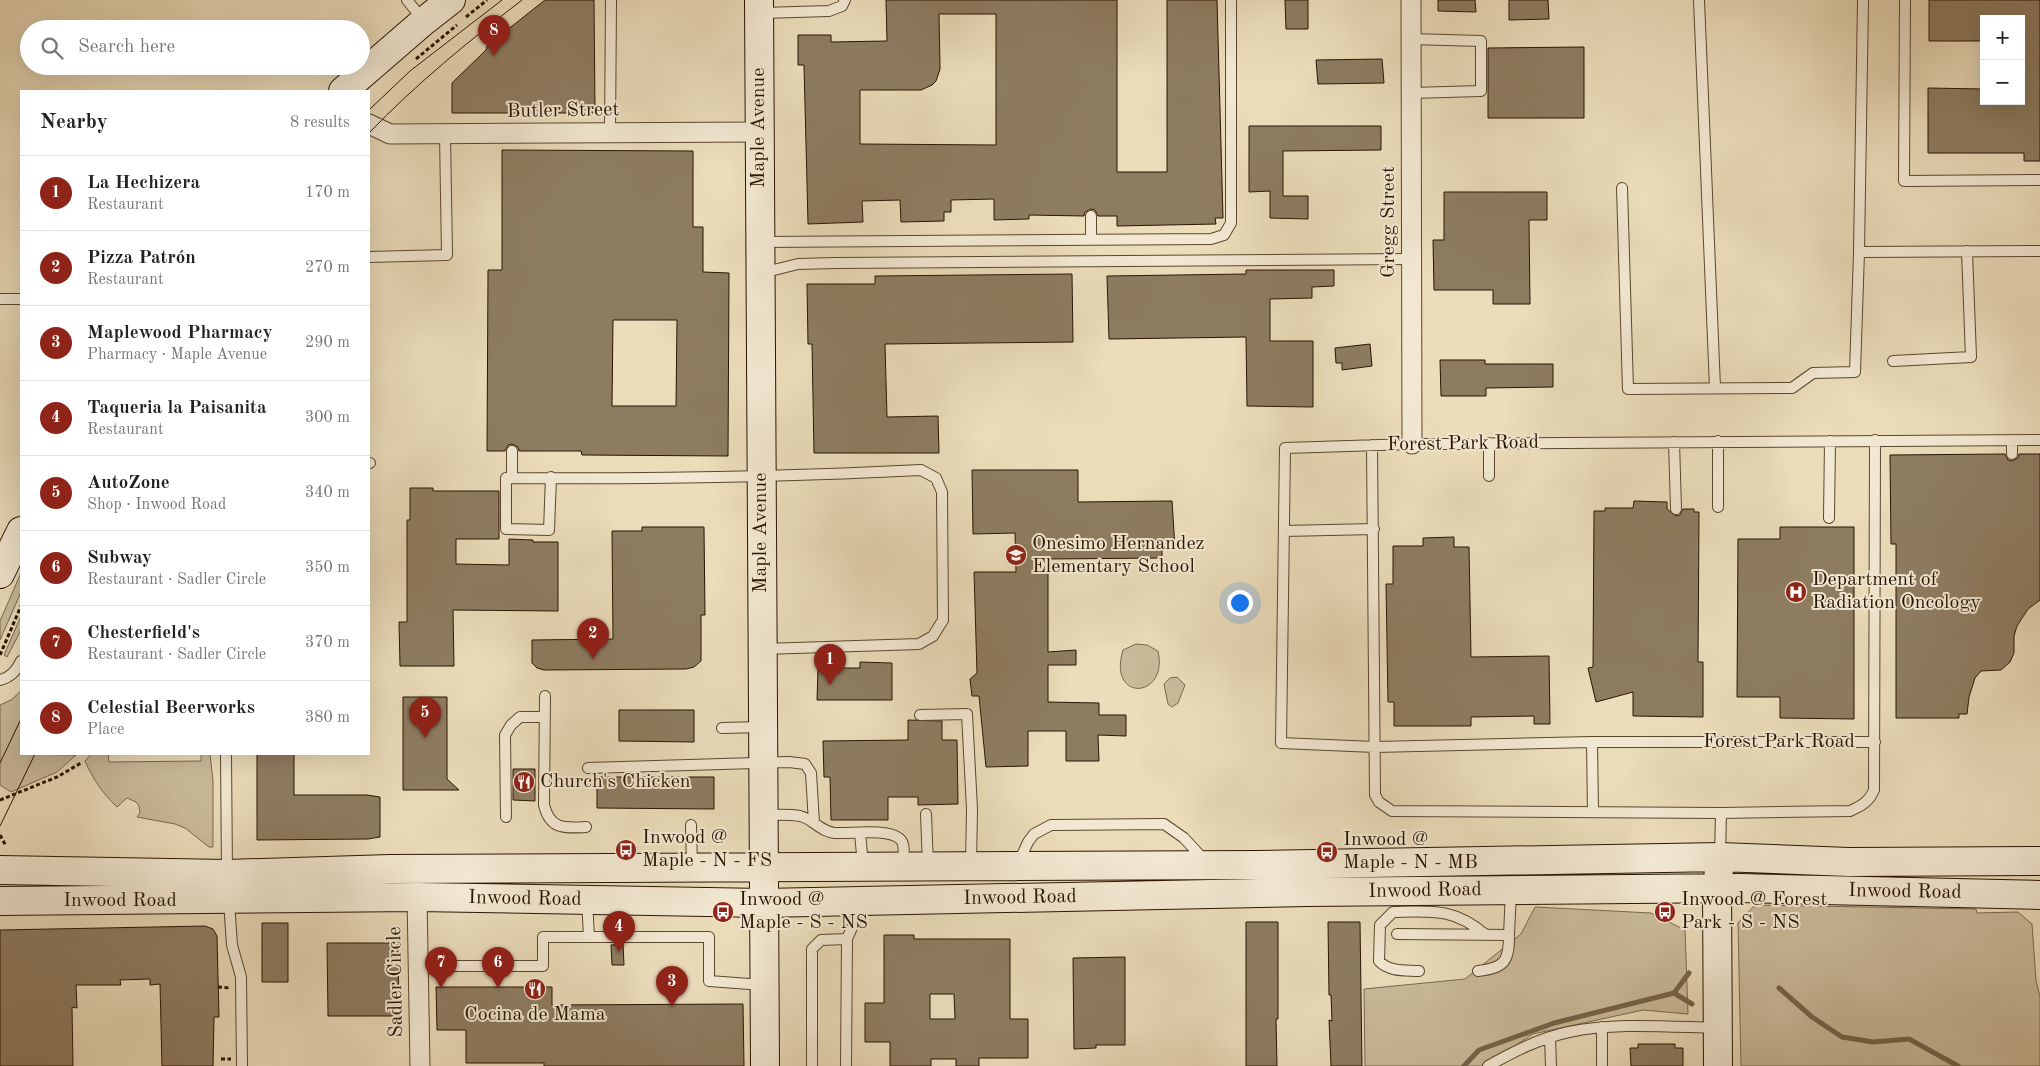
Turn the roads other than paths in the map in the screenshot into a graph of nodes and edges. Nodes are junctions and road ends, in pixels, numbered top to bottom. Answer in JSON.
{"nodes":[{"id":1,"x":407,"y":0,"type":"edge"},
{"id":2,"x":451,"y":0,"type":"edge"},
{"id":3,"x":611,"y":0,"type":"edge"},
{"id":4,"x":845,"y":0,"type":"edge"},
{"id":5,"x":1231,"y":0,"type":"edge"},
{"id":6,"x":1411,"y":0,"type":"edge"},
{"id":7,"x":1699,"y":0,"type":"edge"},
{"id":8,"x":1863,"y":0,"type":"edge"},
{"id":9,"x":1905,"y":0,"type":"edge"},
{"id":10,"x":759,"y":6,"type":"edge"},
{"id":11,"x":424,"y":21,"type":"junction"},
{"id":12,"x":1411,"y":39,"type":"junction"},
{"id":13,"x":370,"y":68,"type":"edge"},
{"id":14,"x":362,"y":75,"type":"edge"},
{"id":15,"x":344,"y":90,"type":"edge"},
{"id":16,"x":1411,"y":93,"type":"junction"},
{"id":17,"x":370,"y":124,"type":"edge"},
{"id":18,"x":760,"y":132,"type":"junction"},
{"id":19,"x":610,"y":133,"type":"junction"},
{"id":20,"x":445,"y":135,"type":"junction"},
{"id":21,"x":2040,"y":180,"type":"edge"},
{"id":22,"x":1622,"y":188,"type":"dead end"},
{"id":23,"x":1090,"y":216,"type":"dead end"},
{"id":24,"x":1091,"y":240,"type":"junction"},
{"id":25,"x":760,"y":242,"type":"junction"},
{"id":26,"x":1967,"y":251,"type":"junction"},
{"id":27,"x":2040,"y":251,"type":"edge"},
{"id":28,"x":1859,"y":252,"type":"junction"},
{"id":29,"x":370,"y":257,"type":"edge"},
{"id":30,"x":1412,"y":259,"type":"junction"},
{"id":31,"x":760,"y":274,"type":"junction"},
{"id":32,"x":0,"y":299,"type":"edge"},
{"id":33,"x":20,"y":299,"type":"edge"},
{"id":34,"x":1893,"y":361,"type":"dead end"},
{"id":35,"x":1715,"y":388,"type":"junction"},
{"id":36,"x":1875,"y":440,"type":"junction"},
{"id":37,"x":2012,"y":440,"type":"junction"},
{"id":38,"x":2040,"y":440,"type":"edge"},
{"id":39,"x":1718,"y":441,"type":"junction"},
{"id":40,"x":1830,"y":441,"type":"junction"},
{"id":41,"x":1674,"y":442,"type":"junction"},
{"id":42,"x":1412,"y":444,"type":"junction"},
{"id":43,"x":1489,"y":444,"type":"junction"},
{"id":44,"x":1372,"y":446,"type":"junction"},
{"id":45,"x":512,"y":451,"type":"dead end"},
{"id":46,"x":2012,"y":454,"type":"dead end"},
{"id":47,"x":1488,"y":476,"type":"dead end"},
{"id":48,"x":761,"y":477,"type":"junction"},
{"id":49,"x":512,"y":478,"type":"junction"},
{"id":50,"x":551,"y":478,"type":"junction"},
{"id":51,"x":1718,"y":507,"type":"dead end"},
{"id":52,"x":1676,"y":509,"type":"dead end"},
{"id":53,"x":20,"y":516,"type":"edge"},
{"id":54,"x":1829,"y":518,"type":"dead end"},
{"id":55,"x":0,"y":523,"type":"edge"},
{"id":56,"x":1374,"y":529,"type":"junction"},
{"id":57,"x":1284,"y":531,"type":"junction"},
{"id":58,"x":20,"y":533,"type":"edge"},
{"id":59,"x":0,"y":574,"type":"edge"},
{"id":60,"x":762,"y":649,"type":"junction"},
{"id":61,"x":20,"y":664,"type":"edge"},
{"id":62,"x":0,"y":680,"type":"edge"},
{"id":63,"x":545,"y":696,"type":"dead end"},
{"id":64,"x":920,"y":715,"type":"dead end"},
{"id":65,"x":545,"y":718,"type":"junction"},
{"id":66,"x":762,"y":727,"type":"junction"},
{"id":67,"x":722,"y":728,"type":"dead end"},
{"id":68,"x":1592,"y":742,"type":"junction"},
{"id":69,"x":1875,"y":742,"type":"junction"},
{"id":70,"x":1375,"y":747,"type":"junction"},
{"id":71,"x":226,"y":755,"type":"edge"},
{"id":72,"x":763,"y":764,"type":"junction"},
{"id":73,"x":588,"y":768,"type":"dead end"},
{"id":74,"x":1593,"y":812,"type":"junction"},
{"id":75,"x":1721,"y":812,"type":"junction"},
{"id":76,"x":926,"y":814,"type":"dead end"},
{"id":77,"x":764,"y":815,"type":"junction"},
{"id":78,"x":506,"y":817,"type":"dead end"},
{"id":79,"x":814,"y":823,"type":"junction"},
{"id":80,"x":691,"y":825,"type":"dead end"},
{"id":81,"x":586,"y":827,"type":"dead end"},
{"id":82,"x":860,"y":833,"type":"junction"},
{"id":83,"x":3,"y":858,"type":"edge"},
{"id":84,"x":1720,"y":858,"type":"junction"},
{"id":85,"x":2040,"y":861,"type":"edge"},
{"id":86,"x":1208,"y":865,"type":"junction"},
{"id":87,"x":1256,"y":865,"type":"junction"},
{"id":88,"x":863,"y":866,"type":"junction"},
{"id":89,"x":916,"y":866,"type":"junction"},
{"id":90,"x":971,"y":866,"type":"junction"},
{"id":91,"x":1018,"y":866,"type":"junction"},
{"id":92,"x":692,"y":867,"type":"junction"},
{"id":93,"x":765,"y":867,"type":"junction"},
{"id":94,"x":416,"y":868,"type":"junction"},
{"id":95,"x":585,"y":868,"type":"junction"},
{"id":96,"x":228,"y":887,"type":"junction"},
{"id":97,"x":1717,"y":888,"type":"junction"},
{"id":98,"x":1511,"y":890,"type":"junction"},
{"id":99,"x":1256,"y":893,"type":"junction"},
{"id":100,"x":2040,"y":895,"type":"edge"},
{"id":101,"x":417,"y":897,"type":"junction"},
{"id":102,"x":958,"y":899,"type":"junction"},
{"id":103,"x":587,"y":900,"type":"junction"},
{"id":104,"x":0,"y":901,"type":"edge"},
{"id":105,"x":858,"y":902,"type":"junction"},
{"id":106,"x":764,"y":903,"type":"junction"},
{"id":107,"x":1397,"y":934,"type":"dead end"},
{"id":108,"x":1486,"y":934,"type":"junction"},
{"id":109,"x":1509,"y":935,"type":"junction"},
{"id":110,"x":589,"y":937,"type":"junction"},
{"id":111,"x":847,"y":939,"type":"junction"},
{"id":112,"x":418,"y":966,"type":"junction"},
{"id":113,"x":1419,"y":971,"type":"dead end"},
{"id":114,"x":1478,"y":971,"type":"dead end"},
{"id":115,"x":764,"y":985,"type":"junction"},
{"id":116,"x":1602,"y":1027,"type":"junction"},
{"id":117,"x":1718,"y":1028,"type":"junction"},
{"id":118,"x":1550,"y":1038,"type":"junction"},
{"id":119,"x":242,"y":1066,"type":"edge"},
{"id":120,"x":420,"y":1066,"type":"edge"},
{"id":121,"x":765,"y":1066,"type":"edge"},
{"id":122,"x":812,"y":1066,"type":"edge"},
{"id":123,"x":846,"y":1066,"type":"edge"},
{"id":124,"x":1488,"y":1066,"type":"edge"},
{"id":125,"x":1551,"y":1066,"type":"edge"},
{"id":126,"x":1602,"y":1066,"type":"edge"},
{"id":127,"x":1718,"y":1066,"type":"edge"}],
"edges":[{"from":1,"to":11,"type":"lane"},
{"from":2,"to":11,"type":"main road"},
{"from":3,"to":19,"type":"lane"},
{"from":4,"to":10,"type":"lane"},
{"from":5,"to":24,"type":"lane"},
{"from":6,"to":12,"type":"street","name":"Gregg Street"},
{"from":7,"to":35,"type":"lane"},
{"from":8,"to":28,"type":"lane"},
{"from":9,"to":21,"type":"lane"},
{"from":10,"to":18,"type":"main road","name":"Maple Avenue"},
{"from":11,"to":13,"type":"main road"},
{"from":12,"to":16,"type":"street","name":"Gregg Street"},
{"from":12,"to":16,"type":"lane"},
{"from":14,"to":15,"type":"main road"},
{"from":16,"to":30,"type":"street","name":"Gregg Street"},
{"from":17,"to":20,"type":"street","name":"Butler Street"},
{"from":18,"to":19,"type":"street","name":"Butler Street"},
{"from":18,"to":25,"type":"main road","name":"Maple Avenue"},
{"from":19,"to":20,"type":"street","name":"Butler Street"},
{"from":20,"to":29,"type":"lane"},
{"from":22,"to":35,"type":"lane"},
{"from":23,"to":24,"type":"lane"},
{"from":24,"to":25,"type":"lane"},
{"from":25,"to":31,"type":"main road","name":"Maple Avenue"},
{"from":26,"to":27,"type":"lane"},
{"from":26,"to":28,"type":"lane"},
{"from":26,"to":34,"type":"lane"},
{"from":28,"to":35,"type":"lane"},
{"from":30,"to":31,"type":"lane"},
{"from":30,"to":42,"type":"street","name":"Gregg Street"},
{"from":31,"to":48,"type":"main road","name":"Maple Avenue"},
{"from":32,"to":33,"type":"lane"},
{"from":36,"to":37,"type":"lane","name":"Forest Park Road"},
{"from":36,"to":40,"type":"lane","name":"Forest Park Road"},
{"from":36,"to":69,"type":"lane"},
{"from":37,"to":38,"type":"lane","name":"Forest Park Road"},
{"from":37,"to":46,"type":"lane"},
{"from":39,"to":40,"type":"lane","name":"Forest Park Road"},
{"from":39,"to":41,"type":"lane","name":"Forest Park Road"},
{"from":39,"to":51,"type":"lane"},
{"from":40,"to":54,"type":"lane"},
{"from":41,"to":43,"type":"lane","name":"Forest Park Road"},
{"from":41,"to":52,"type":"lane"},
{"from":42,"to":43,"type":"lane","name":"Forest Park Road"},
{"from":42,"to":44,"type":"lane","name":"Forest Park Road"},
{"from":43,"to":47,"type":"lane"},
{"from":44,"to":56,"type":"lane","name":"Forest Park Road"},
{"from":44,"to":57,"type":"lane"},
{"from":45,"to":49,"type":"lane"},
{"from":48,"to":50,"type":"lane"},
{"from":48,"to":60,"type":"main road","name":"Maple Avenue"},
{"from":48,"to":60,"type":"lane"},
{"from":49,"to":50,"type":"lane"},
{"from":49,"to":50,"type":"lane"},
{"from":53,"to":55,"type":"main road"},
{"from":56,"to":57,"type":"lane"},
{"from":56,"to":70,"type":"lane","name":"Forest Park Road"},
{"from":57,"to":70,"type":"lane"},
{"from":58,"to":59,"type":"main road"},
{"from":60,"to":66,"type":"main road","name":"Maple Avenue"},
{"from":61,"to":62,"type":"lane"},
{"from":63,"to":65,"type":"lane"},
{"from":64,"to":90,"type":"lane"},
{"from":65,"to":78,"type":"lane"},
{"from":65,"to":81,"type":"lane"},
{"from":66,"to":67,"type":"lane"},
{"from":66,"to":72,"type":"main road","name":"Maple Avenue"},
{"from":68,"to":69,"type":"lane","name":"Forest Park Road"},
{"from":68,"to":70,"type":"lane","name":"Forest Park Road"},
{"from":68,"to":74,"type":"lane"},
{"from":69,"to":75,"type":"lane","name":"Forest Park Road"},
{"from":70,"to":74,"type":"lane","name":"Forest Park Road"},
{"from":71,"to":96,"type":"lane"},
{"from":72,"to":73,"type":"lane"},
{"from":72,"to":77,"type":"main road","name":"Maple Avenue"},
{"from":72,"to":79,"type":"lane"},
{"from":74,"to":75,"type":"lane","name":"Forest Park Road"},
{"from":75,"to":84,"type":"lane"},
{"from":76,"to":89,"type":"lane"},
{"from":77,"to":79,"type":"lane"},
{"from":77,"to":93,"type":"main road","name":"Maple Avenue"},
{"from":79,"to":82,"type":"lane"},
{"from":80,"to":92,"type":"lane"},
{"from":82,"to":88,"type":"lane"},
{"from":82,"to":89,"type":"lane"},
{"from":83,"to":96,"type":"main road","name":"Inwood Road"},
{"from":84,"to":85,"type":"main road","name":"Inwood Road"},
{"from":84,"to":87,"type":"main road","name":"Inwood Road"},
{"from":84,"to":97,"type":"main road"},
{"from":86,"to":87,"type":"main road","name":"Inwood Road"},
{"from":86,"to":91,"type":"main road","name":"Inwood Road"},
{"from":86,"to":91,"type":"lane"},
{"from":87,"to":99,"type":"main road"},
{"from":88,"to":89,"type":"main road","name":"Inwood Road"},
{"from":88,"to":93,"type":"main road","name":"Inwood Road"},
{"from":89,"to":90,"type":"main road","name":"Inwood Road"},
{"from":90,"to":91,"type":"main road","name":"Inwood Road"},
{"from":90,"to":102,"type":"main road"},
{"from":92,"to":93,"type":"main road","name":"Inwood Road"},
{"from":92,"to":95,"type":"main road","name":"Inwood Road"},
{"from":93,"to":106,"type":"main road","name":"Maple Avenue"},
{"from":94,"to":95,"type":"main road","name":"Inwood Road"},
{"from":94,"to":96,"type":"main road","name":"Inwood Road"},
{"from":94,"to":101,"type":"main road"},
{"from":95,"to":103,"type":"main road"},
{"from":96,"to":101,"type":"main road","name":"Inwood Road"},
{"from":96,"to":104,"type":"main road","name":"Inwood Road"},
{"from":96,"to":119,"type":"lane"},
{"from":97,"to":98,"type":"main road","name":"Inwood Road"},
{"from":97,"to":100,"type":"main road","name":"Inwood Road"},
{"from":97,"to":117,"type":"main road"},
{"from":98,"to":99,"type":"main road","name":"Inwood Road"},
{"from":98,"to":109,"type":"lane"},
{"from":99,"to":102,"type":"main road","name":"Inwood Road"},
{"from":101,"to":103,"type":"main road","name":"Inwood Road"},
{"from":101,"to":112,"type":"street","name":"Sadler Circle"},
{"from":102,"to":105,"type":"main road","name":"Inwood Road"},
{"from":103,"to":106,"type":"main road","name":"Inwood Road"},
{"from":103,"to":110,"type":"lane"},
{"from":105,"to":106,"type":"main road","name":"Inwood Road"},
{"from":105,"to":111,"type":"lane"},
{"from":106,"to":115,"type":"main road","name":"Maple Avenue"},
{"from":107,"to":108,"type":"lane"},
{"from":108,"to":109,"type":"lane"},
{"from":108,"to":113,"type":"lane"},
{"from":109,"to":114,"type":"lane"},
{"from":110,"to":112,"type":"lane"},
{"from":110,"to":115,"type":"lane"},
{"from":111,"to":122,"type":"lane"},
{"from":111,"to":123,"type":"lane"},
{"from":112,"to":120,"type":"street","name":"Sadler Circle"},
{"from":115,"to":121,"type":"main road","name":"Maple Avenue"},
{"from":116,"to":117,"type":"lane"},
{"from":116,"to":118,"type":"lane"},
{"from":116,"to":126,"type":"lane"},
{"from":117,"to":127,"type":"main road"},
{"from":118,"to":124,"type":"lane"},
{"from":118,"to":125,"type":"lane"}]}
